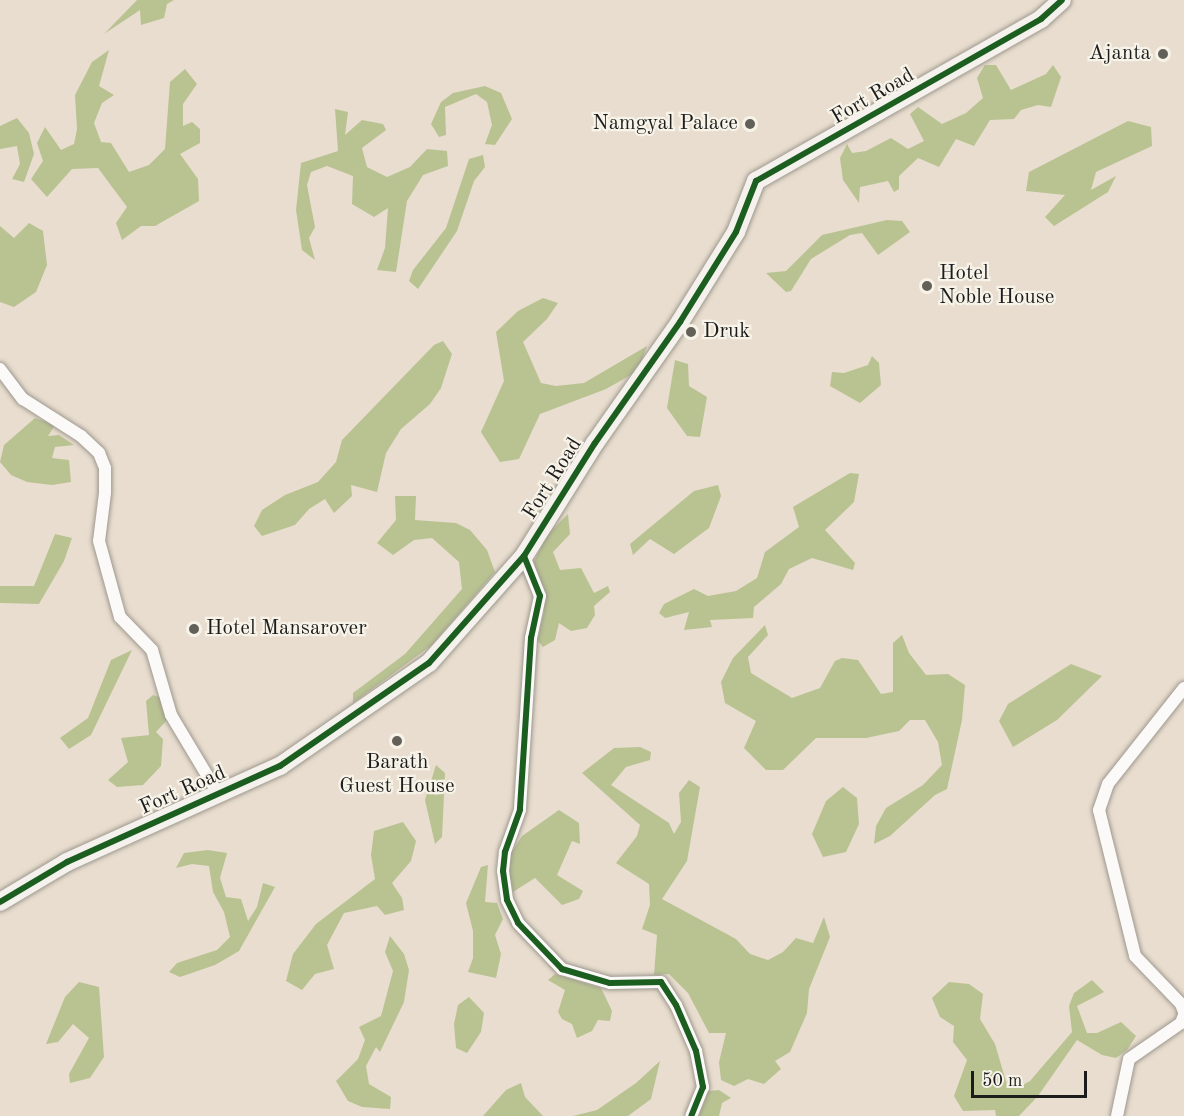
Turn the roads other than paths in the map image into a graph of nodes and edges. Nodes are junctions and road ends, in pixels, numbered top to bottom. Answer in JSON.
{"nodes":[{"id":1,"x":1062,"y":0,"type":"edge"},
{"id":2,"x":0,"y":369,"type":"edge"},
{"id":3,"x":524,"y":556,"type":"junction"},
{"id":4,"x":1184,"y":688,"type":"edge"},
{"id":5,"x":217,"y":792,"type":"junction"},
{"id":6,"x":0,"y":902,"type":"edge"},
{"id":7,"x":1184,"y":1014,"type":"edge"},
{"id":8,"x":691,"y":1116,"type":"edge"},
{"id":9,"x":1117,"y":1116,"type":"edge"}],
"edges":[{"from":1,"to":3,"type":"street","name":"Fort Road"},
{"from":2,"to":5,"type":"street"},
{"from":3,"to":5,"type":"street","name":"Fort Road"},
{"from":3,"to":8,"type":"street"},
{"from":4,"to":7,"type":"street"},
{"from":5,"to":6,"type":"street","name":"Fort Road"},
{"from":7,"to":9,"type":"street"}]}
